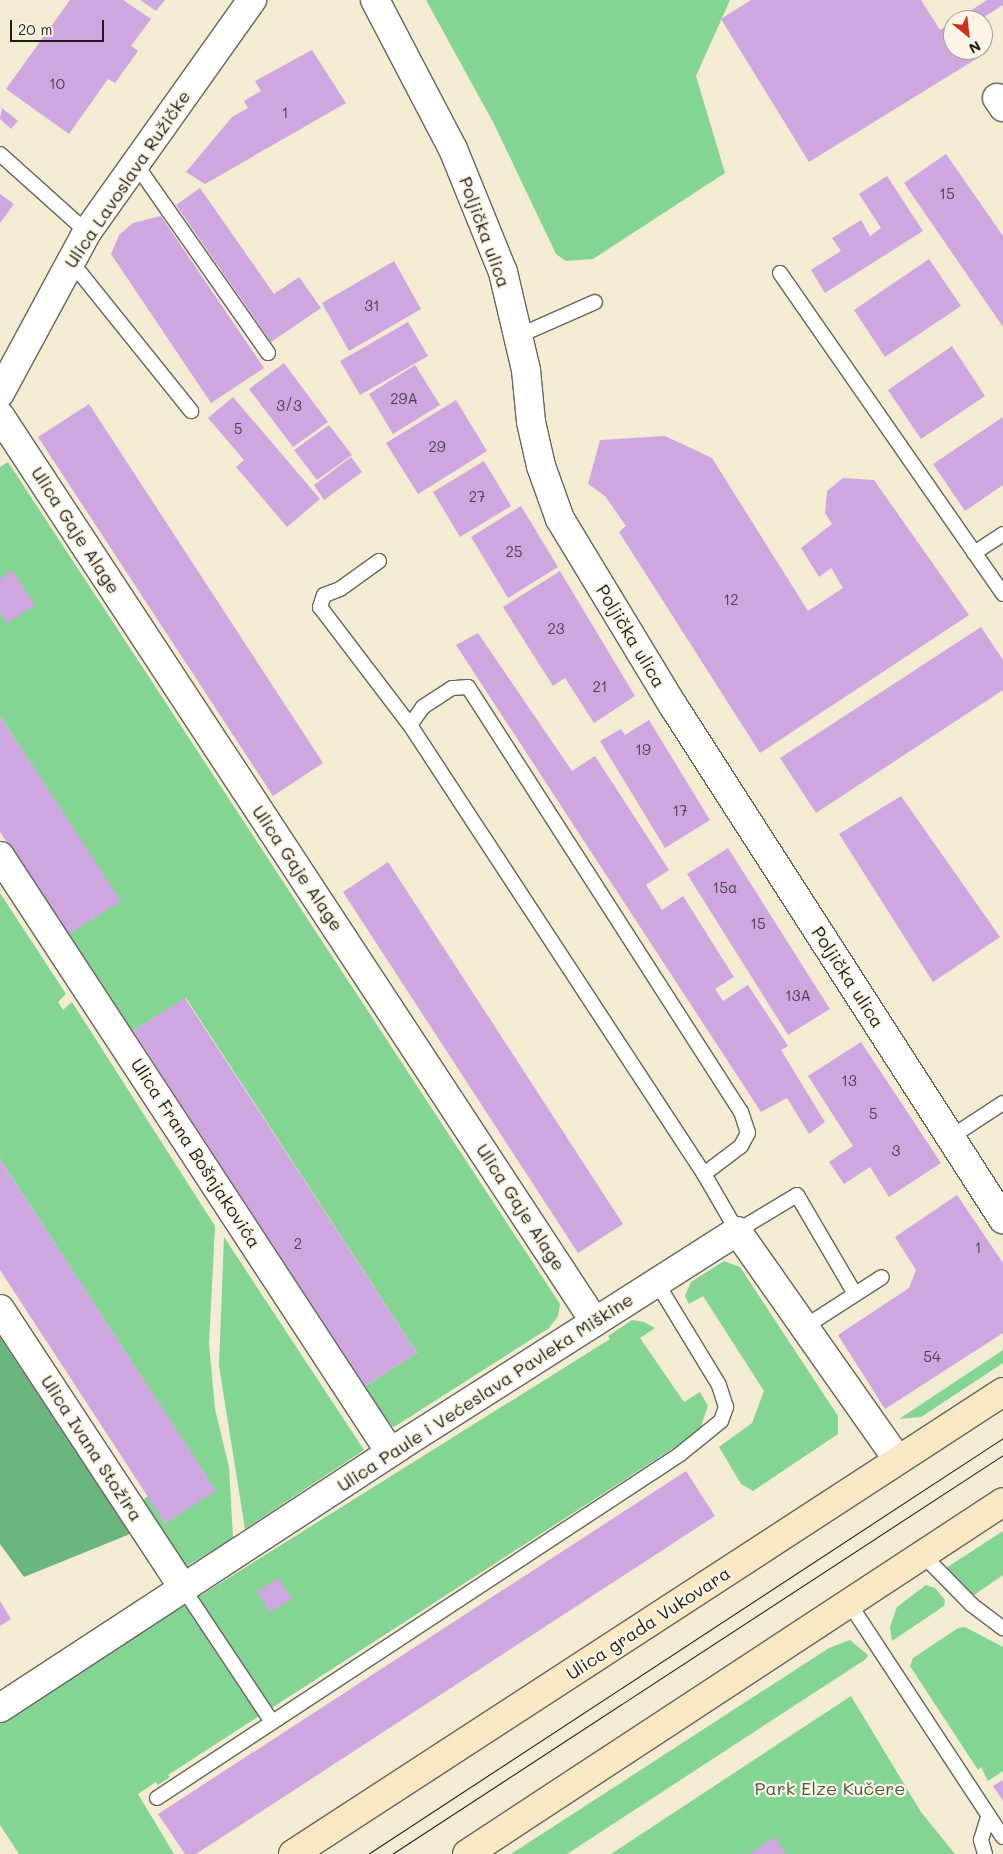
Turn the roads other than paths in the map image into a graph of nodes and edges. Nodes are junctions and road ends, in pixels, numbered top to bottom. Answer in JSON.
{"nodes":[{"id":1,"x":252,"y":0,"type":"edge"},
{"id":2,"x":376,"y":0,"type":"edge"},
{"id":3,"x":0,"y":154,"type":"edge"},
{"id":4,"x":135,"y":163,"type":"junction"},
{"id":5,"x":87,"y":232,"type":"junction"},
{"id":6,"x":68,"y":263,"type":"junction"},
{"id":7,"x":780,"y":273,"type":"dead end"},
{"id":8,"x":596,"y":302,"type":"dead end"},
{"id":9,"x":518,"y":336,"type":"junction"},
{"id":10,"x":268,"y":354,"type":"dead end"},
{"id":11,"x":0,"y":393,"type":"edge"},
{"id":12,"x":191,"y":411,"type":"dead end"},
{"id":13,"x":0,"y":416,"type":"edge"},
{"id":14,"x":1003,"y":534,"type":"edge"},
{"id":15,"x":974,"y":553,"type":"junction"},
{"id":16,"x":380,"y":561,"type":"dead end"},
{"id":17,"x":1003,"y":594,"type":"edge"},
{"id":18,"x":410,"y":725,"type":"junction"},
{"id":19,"x":0,"y":856,"type":"edge"},
{"id":20,"x":1003,"y":1102,"type":"edge"},
{"id":21,"x":951,"y":1137,"type":"junction"},
{"id":22,"x":704,"y":1174,"type":"junction"},
{"id":23,"x":1003,"y":1219,"type":"edge"},
{"id":24,"x":738,"y":1231,"type":"junction"},
{"id":25,"x":882,"y":1277,"type":"dead end"},
{"id":26,"x":657,"y":1283,"type":"junction"},
{"id":27,"x":855,"y":1294,"type":"junction"},
{"id":28,"x":0,"y":1309,"type":"edge"},
{"id":29,"x":595,"y":1322,"type":"junction"},
{"id":30,"x":806,"y":1326,"type":"junction"},
{"id":31,"x":1003,"y":1392,"type":"edge"},
{"id":32,"x":390,"y":1452,"type":"junction"},
{"id":33,"x":898,"y":1460,"type":"junction"},
{"id":34,"x":1003,"y":1502,"type":"edge"},
{"id":35,"x":923,"y":1555,"type":"junction"},
{"id":36,"x":184,"y":1588,"type":"junction"},
{"id":37,"x":849,"y":1603,"type":"junction"},
{"id":38,"x":1003,"y":1628,"type":"edge"},
{"id":39,"x":0,"y":1708,"type":"edge"},
{"id":40,"x":272,"y":1722,"type":"junction"},
{"id":41,"x":157,"y":1798,"type":"dead end"},
{"id":42,"x":988,"y":1817,"type":"junction"},
{"id":43,"x":1003,"y":1837,"type":"edge"},
{"id":44,"x":293,"y":1854,"type":"edge"},
{"id":45,"x":466,"y":1854,"type":"edge"},
{"id":46,"x":985,"y":1854,"type":"edge"}],
"edges":[{"from":1,"to":4,"type":"street","name":"Ulica Lavoslava Ružičke"},
{"from":2,"to":9,"type":"street","name":"Poljička ulica"},
{"from":3,"to":5,"type":"lane"},
{"from":4,"to":5,"type":"street","name":"Ulica Lavoslava Ružičke"},
{"from":4,"to":10,"type":"lane"},
{"from":5,"to":6,"type":"street","name":"Ulica Lavoslava Ružičke"},
{"from":6,"to":11,"type":"street","name":"Ulica Lavoslava Ružičke"},
{"from":6,"to":12,"type":"lane"},
{"from":7,"to":15,"type":"lane"},
{"from":8,"to":9,"type":"lane"},
{"from":9,"to":21,"type":"street","name":"Poljička ulica"},
{"from":13,"to":29,"type":"street","name":"Ulica Gaje Alage"},
{"from":14,"to":15,"type":"lane"},
{"from":15,"to":17,"type":"lane"},
{"from":16,"to":18,"type":"lane"},
{"from":18,"to":22,"type":"lane"},
{"from":18,"to":22,"type":"lane"},
{"from":19,"to":32,"type":"street","name":"Ulica Frana Bošnjakovića"},
{"from":20,"to":21,"type":"lane"},
{"from":21,"to":23,"type":"street","name":"Poljička ulica"},
{"from":22,"to":24,"type":"lane"},
{"from":24,"to":26,"type":"street","name":"Ulica Paule i Većeslava Pavleka Miškine"},
{"from":24,"to":27,"type":"lane"},
{"from":24,"to":30,"type":"street"},
{"from":25,"to":27,"type":"lane"},
{"from":26,"to":29,"type":"street","name":"Ulica Paule i Većeslava Pavleka Miškine"},
{"from":26,"to":40,"type":"lane"},
{"from":27,"to":30,"type":"lane"},
{"from":28,"to":36,"type":"street","name":"Ulica Ivana Stožira"},
{"from":29,"to":32,"type":"street","name":"Ulica Paule i Većeslava Pavleka Miškine"},
{"from":30,"to":33,"type":"street"},
{"from":31,"to":33,"type":"main road","name":"Ulica grada Vukovara"},
{"from":32,"to":36,"type":"street","name":"Ulica Paule i Većeslava Pavleka Miškine"},
{"from":33,"to":44,"type":"main road","name":"Ulica grada Vukovara"},
{"from":34,"to":35,"type":"main road"},
{"from":35,"to":37,"type":"main road"},
{"from":35,"to":38,"type":"lane"},
{"from":36,"to":39,"type":"street","name":"Ulica Paule i Većeslava Pavleka Miškine"},
{"from":36,"to":40,"type":"lane"},
{"from":37,"to":42,"type":"lane"},
{"from":37,"to":45,"type":"main road"},
{"from":40,"to":41,"type":"lane"},
{"from":42,"to":43,"type":"lane"},
{"from":42,"to":46,"type":"lane"}]}
